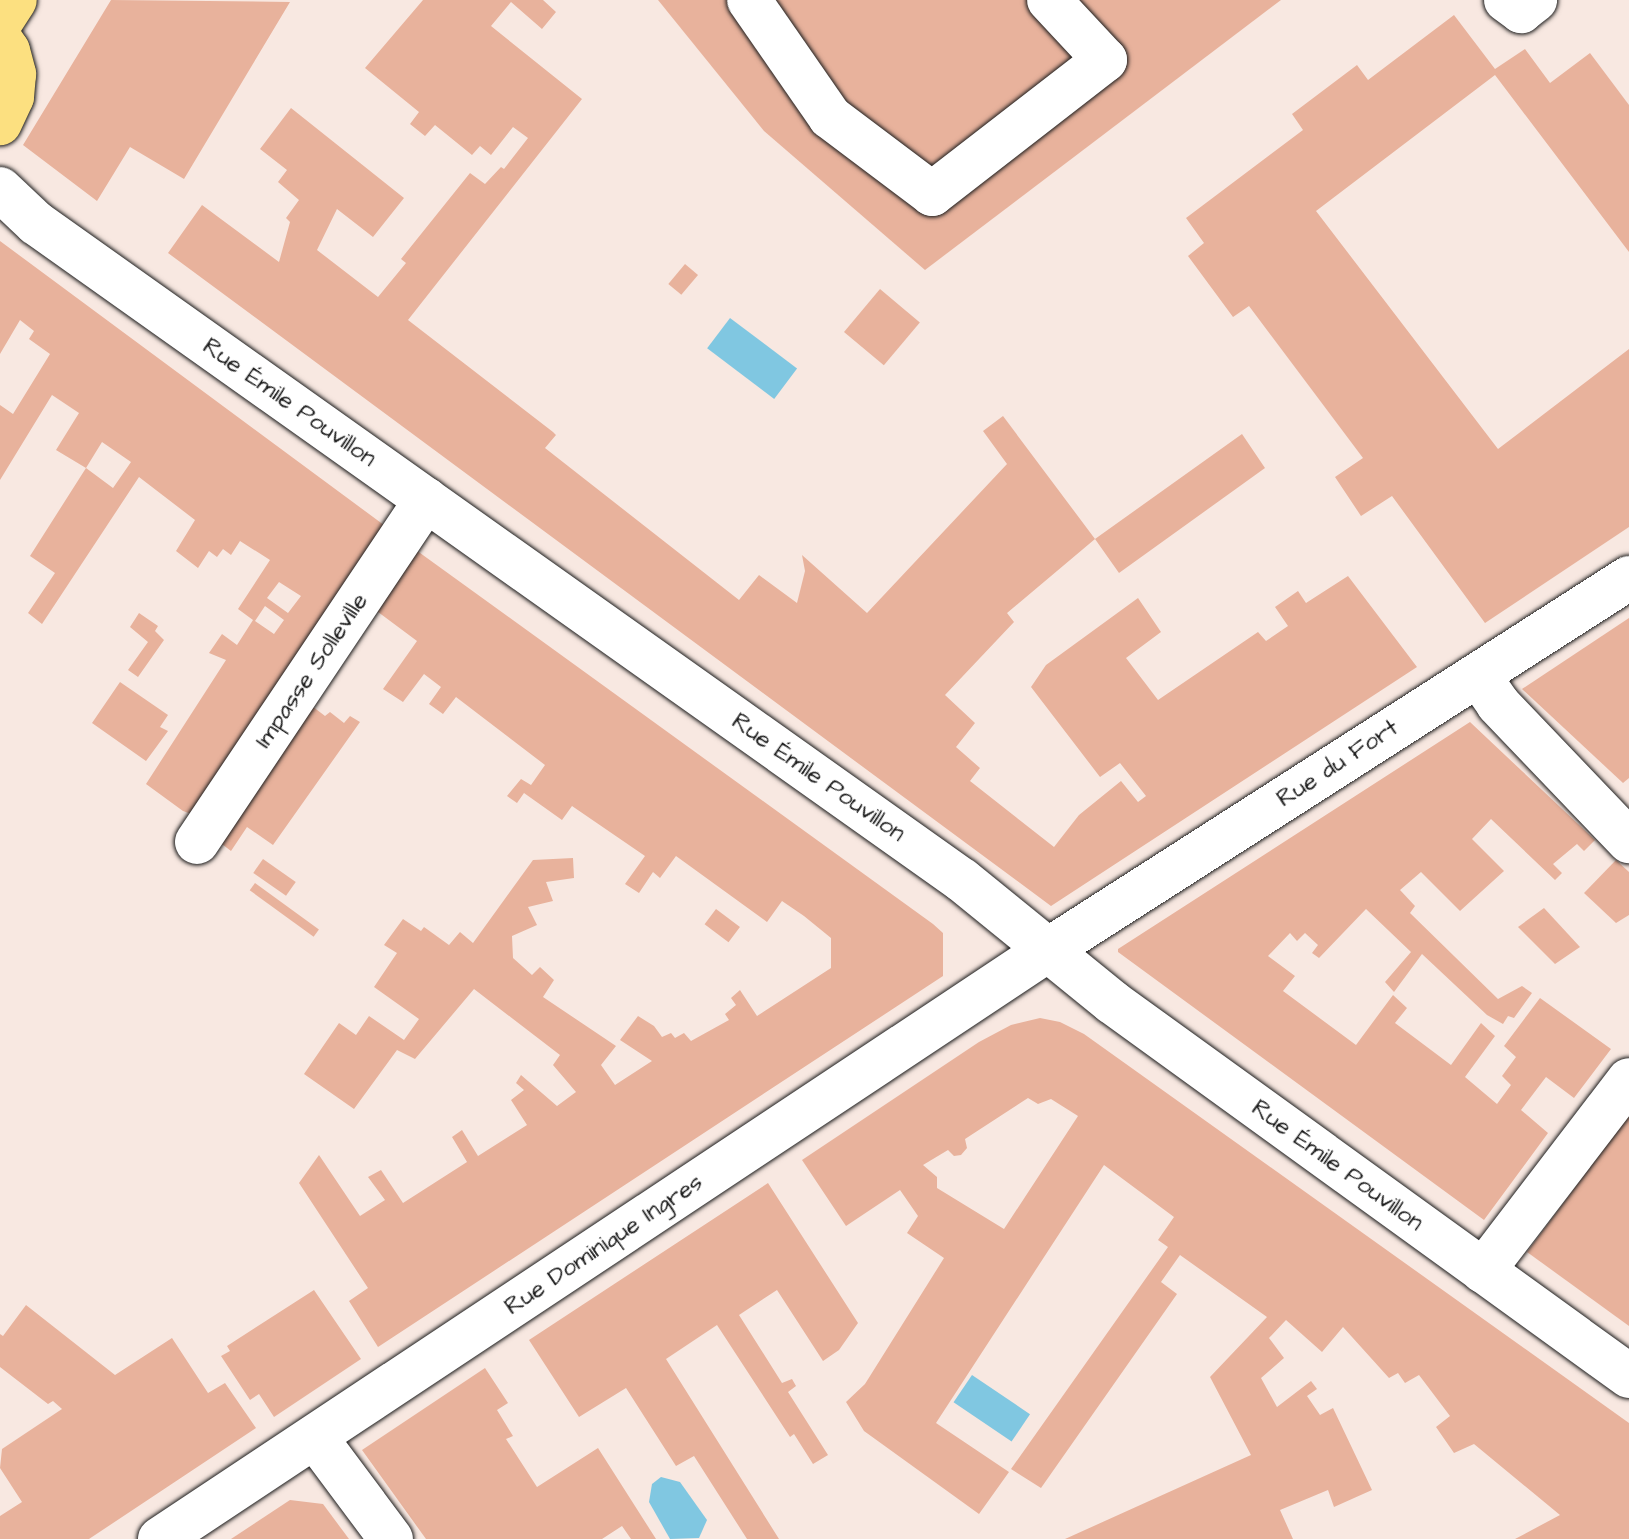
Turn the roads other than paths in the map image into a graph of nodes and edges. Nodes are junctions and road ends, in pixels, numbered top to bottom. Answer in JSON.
{"nodes":[{"id":1,"x":15,"y":0,"type":"edge"},
{"id":2,"x":749,"y":0,"type":"edge"},
{"id":3,"x":1049,"y":0,"type":"edge"},
{"id":4,"x":1506,"y":0,"type":"edge"},
{"id":5,"x":1535,"y":0,"type":"edge"},
{"id":6,"x":0,"y":23,"type":"edge"},
{"id":7,"x":0,"y":39,"type":"edge"},
{"id":8,"x":0,"y":123,"type":"edge"},
{"id":9,"x":0,"y":189,"type":"edge"},
{"id":10,"x":426,"y":500,"type":"junction"},
{"id":11,"x":1629,"y":578,"type":"edge"},
{"id":12,"x":1478,"y":675,"type":"junction"},
{"id":13,"x":1629,"y":841,"type":"edge"},
{"id":14,"x":197,"y":842,"type":"dead end"},
{"id":15,"x":1048,"y":950,"type":"junction"},
{"id":16,"x":1629,"y":1080,"type":"edge"},
{"id":17,"x":1483,"y":1271,"type":"junction"},
{"id":18,"x":1629,"y":1376,"type":"edge"},
{"id":19,"x":315,"y":1437,"type":"junction"},
{"id":20,"x":160,"y":1539,"type":"edge"},
{"id":21,"x":391,"y":1539,"type":"edge"}],
"edges":[{"from":1,"to":6,"type":"main road"},
{"from":2,"to":3,"type":"street"},
{"from":4,"to":5,"type":"street"},
{"from":7,"to":8,"type":"main road"},
{"from":9,"to":10,"type":"street","name":"Rue Émile Pouvillon"},
{"from":10,"to":14,"type":"street","name":"Impasse Solleville"},
{"from":10,"to":15,"type":"street","name":"Rue Émile Pouvillon"},
{"from":11,"to":12,"type":"street","name":"Rue du Fort"},
{"from":12,"to":13,"type":"street"},
{"from":12,"to":15,"type":"street","name":"Rue du Fort"},
{"from":15,"to":17,"type":"street","name":"Rue Émile Pouvillon"},
{"from":15,"to":19,"type":"street","name":"Rue Dominique Ingres"},
{"from":16,"to":17,"type":"street"},
{"from":17,"to":18,"type":"street","name":"Rue Émile Pouvillon"},
{"from":19,"to":20,"type":"street","name":"Rue Dominique Ingres"},
{"from":19,"to":21,"type":"street"}]}
